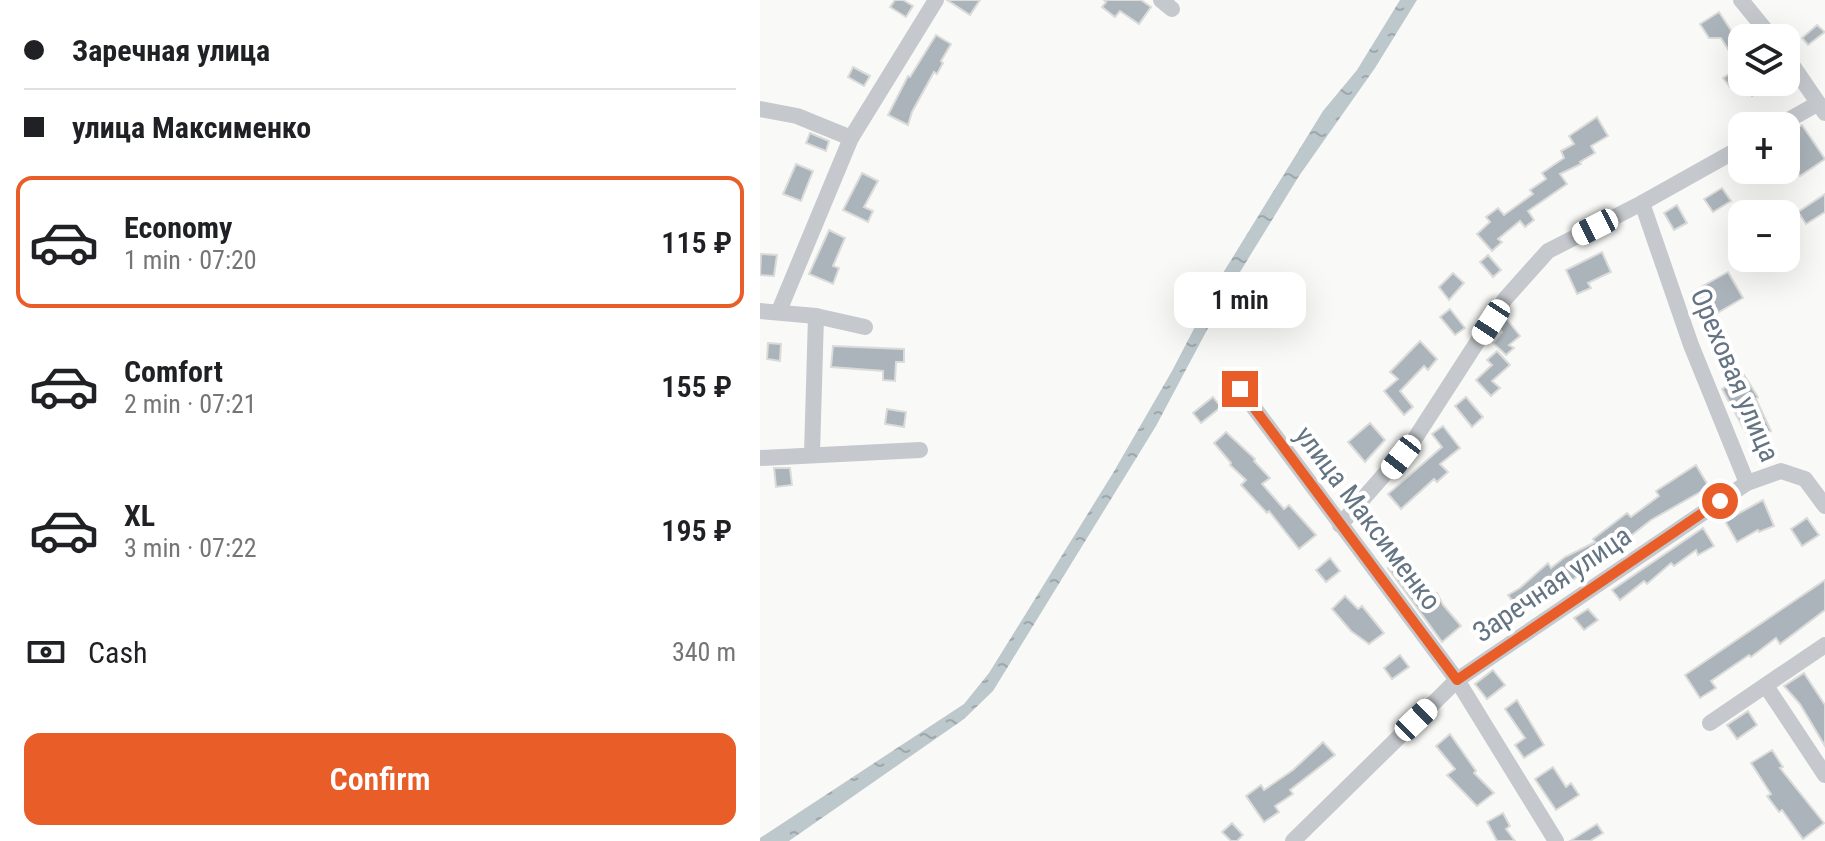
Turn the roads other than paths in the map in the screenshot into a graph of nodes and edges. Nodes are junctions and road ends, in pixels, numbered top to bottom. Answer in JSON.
{"nodes":[{"id":1,"x":936,"y":0,"type":"edge"},
{"id":2,"x":1741,"y":0,"type":"edge"},
{"id":3,"x":1761,"y":24,"type":"edge"},
{"id":4,"x":1800,"y":74,"type":"edge"},
{"id":5,"x":1821,"y":108,"type":"edge"},
{"id":6,"x":760,"y":109,"type":"edge"},
{"id":7,"x":1800,"y":117,"type":"edge"},
{"id":8,"x":851,"y":138,"type":"junction"},
{"id":9,"x":1728,"y":155,"type":"edge"},
{"id":10,"x":1642,"y":203,"type":"junction"},
{"id":11,"x":760,"y":311,"type":"edge"},
{"id":12,"x":779,"y":311,"type":"junction"},
{"id":13,"x":816,"y":316,"type":"junction"},
{"id":14,"x":865,"y":327,"type":"dead end"},
{"id":15,"x":1240,"y":389,"type":"dead end"},
{"id":16,"x":920,"y":450,"type":"dead end"},
{"id":17,"x":812,"y":454,"type":"junction"},
{"id":18,"x":760,"y":458,"type":"edge"},
{"id":19,"x":1747,"y":483,"type":"junction"},
{"id":20,"x":1825,"y":506,"type":"edge"},
{"id":21,"x":1340,"y":525,"type":"junction"},
{"id":22,"x":1825,"y":645,"type":"edge"},
{"id":23,"x":1457,"y":680,"type":"junction"},
{"id":24,"x":1766,"y":686,"type":"junction"},
{"id":25,"x":1710,"y":723,"type":"dead end"},
{"id":26,"x":1825,"y":775,"type":"edge"},
{"id":27,"x":1293,"y":841,"type":"edge"},
{"id":28,"x":1556,"y":841,"type":"edge"}],
"edges":[{"from":1,"to":8,"type":"street"},
{"from":2,"to":3,"type":"street"},
{"from":4,"to":5,"type":"street"},
{"from":5,"to":7,"type":"street"},
{"from":6,"to":8,"type":"street"},
{"from":8,"to":12,"type":"street"},
{"from":9,"to":10,"type":"street"},
{"from":10,"to":19,"type":"street","name":"Ореховая улица"},
{"from":10,"to":21,"type":"street"},
{"from":11,"to":12,"type":"street"},
{"from":12,"to":13,"type":"street"},
{"from":13,"to":14,"type":"street"},
{"from":13,"to":17,"type":"street"},
{"from":15,"to":21,"type":"street","name":"улица Максименко"},
{"from":16,"to":17,"type":"street"},
{"from":17,"to":18,"type":"street"},
{"from":19,"to":20,"type":"street","name":"Ореховая улица"},
{"from":19,"to":23,"type":"street","name":"Заречная улица"},
{"from":21,"to":23,"type":"street","name":"улица Максименко"},
{"from":22,"to":24,"type":"street"},
{"from":23,"to":27,"type":"street","name":"Заречная улица"},
{"from":23,"to":28,"type":"street","name":"улица Максименко"},
{"from":24,"to":25,"type":"street"},
{"from":24,"to":26,"type":"street"}]}
